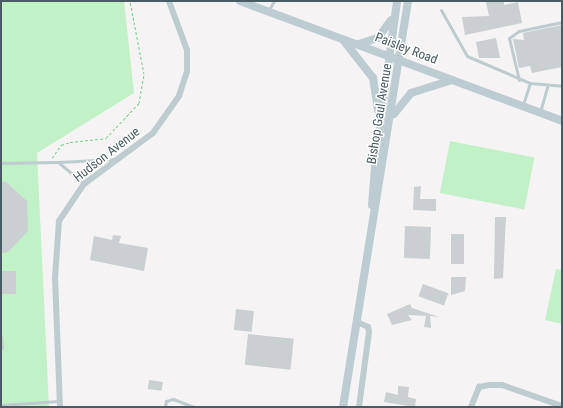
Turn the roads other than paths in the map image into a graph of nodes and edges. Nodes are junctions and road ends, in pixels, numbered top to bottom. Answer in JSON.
{"nodes":[{"id":1,"x":169,"y":1,"type":"edge"},
{"id":2,"x":240,"y":1,"type":"edge"},
{"id":3,"x":274,"y":1,"type":"edge"},
{"id":4,"x":397,"y":1,"type":"edge"},
{"id":5,"x":408,"y":1,"type":"edge"},
{"id":6,"x":441,"y":10,"type":"dead end"},
{"id":7,"x":268,"y":11,"type":"junction"},
{"id":8,"x":395,"y":13,"type":"junction"},
{"id":9,"x":562,"y":22,"type":"edge"},
{"id":10,"x":342,"y":39,"type":"junction"},
{"id":11,"x":358,"y":45,"type":"junction"},
{"id":12,"x":389,"y":55,"type":"junction"},
{"id":13,"x":401,"y":60,"type":"junction"},
{"id":14,"x":453,"y":80,"type":"junction"},
{"id":15,"x":519,"y":80,"type":"junction"},
{"id":16,"x":530,"y":82,"type":"junction"},
{"id":17,"x":562,"y":86,"type":"edge"},
{"id":18,"x":547,"y":87,"type":"junction"},
{"id":19,"x":523,"y":107,"type":"junction"},
{"id":20,"x":540,"y":113,"type":"junction"},
{"id":21,"x":391,"y":119,"type":"junction"},
{"id":22,"x":562,"y":121,"type":"edge"},
{"id":23,"x":379,"y":134,"type":"junction"},
{"id":24,"x":116,"y":159,"type":"junction"},
{"id":25,"x":58,"y":162,"type":"junction"},
{"id":26,"x":1,"y":163,"type":"edge"},
{"id":27,"x":84,"y":184,"type":"junction"},
{"id":28,"x":371,"y":230,"type":"junction"},
{"id":29,"x":357,"y":322,"type":"junction"},
{"id":30,"x":1,"y":338,"type":"edge"},
{"id":31,"x":2,"y":348,"type":"edge"},
{"id":32,"x":60,"y":404,"type":"edge"},
{"id":33,"x":1,"y":405,"type":"edge"},
{"id":34,"x":562,"y":406,"type":"edge"},
{"id":35,"x":165,"y":407,"type":"edge"},
{"id":36,"x":194,"y":407,"type":"edge"},
{"id":37,"x":343,"y":407,"type":"edge"},
{"id":38,"x":359,"y":407,"type":"edge"},
{"id":39,"x":471,"y":407,"type":"edge"}],
"edges":[{"from":1,"to":24,"type":"street","name":"Hudson Avenue"},
{"from":2,"to":7,"type":"main road","name":"Paisley Road"},
{"from":3,"to":7,"type":"lane"},
{"from":4,"to":8,"type":"main road","name":"Bishop Gaul Avenue"},
{"from":5,"to":13,"type":"main road","name":"Bishop Gaul Avenue"},
{"from":6,"to":15,"type":"lane"},
{"from":7,"to":10,"type":"main road","name":"Paisley Road"},
{"from":8,"to":11,"type":"main road"},
{"from":8,"to":12,"type":"main road","name":"Bishop Gaul Avenue"},
{"from":9,"to":15,"type":"lane"},
{"from":10,"to":11,"type":"main road","name":"Paisley Road"},
{"from":10,"to":23,"type":"main road"},
{"from":11,"to":12,"type":"main road","name":"Paisley Road"},
{"from":12,"to":13,"type":"main road","name":"Paisley Road"},
{"from":12,"to":23,"type":"main road","name":"Bishop Gaul Avenue"},
{"from":13,"to":14,"type":"main road","name":"Paisley Road"},
{"from":13,"to":21,"type":"main road","name":"Bishop Gaul Avenue"},
{"from":14,"to":19,"type":"main road","name":"Paisley Road"},
{"from":14,"to":21,"type":"main road"},
{"from":15,"to":16,"type":"lane"},
{"from":16,"to":18,"type":"lane"},
{"from":16,"to":19,"type":"lane"},
{"from":17,"to":18,"type":"lane"},
{"from":18,"to":20,"type":"lane"},
{"from":19,"to":20,"type":"main road","name":"Paisley Road"},
{"from":20,"to":22,"type":"main road","name":"Paisley Road"},
{"from":21,"to":28,"type":"main road","name":"Bishop Gaul Avenue"},
{"from":23,"to":28,"type":"main road","name":"Bishop Gaul Avenue"},
{"from":24,"to":25,"type":"lane"},
{"from":24,"to":27,"type":"street","name":"Hudson Avenue"},
{"from":25,"to":26,"type":"lane"},
{"from":25,"to":27,"type":"lane"},
{"from":27,"to":32,"type":"street","name":"Hudson Avenue"},
{"from":28,"to":29,"type":"main road","name":"Bishop Gaul Avenue"},
{"from":29,"to":37,"type":"main road","name":"Bishop Gaul Avenue"},
{"from":29,"to":38,"type":"street"},
{"from":30,"to":31,"type":"lane"},
{"from":32,"to":33,"type":"lane"},
{"from":34,"to":39,"type":"street"},
{"from":35,"to":36,"type":"lane"}]}
